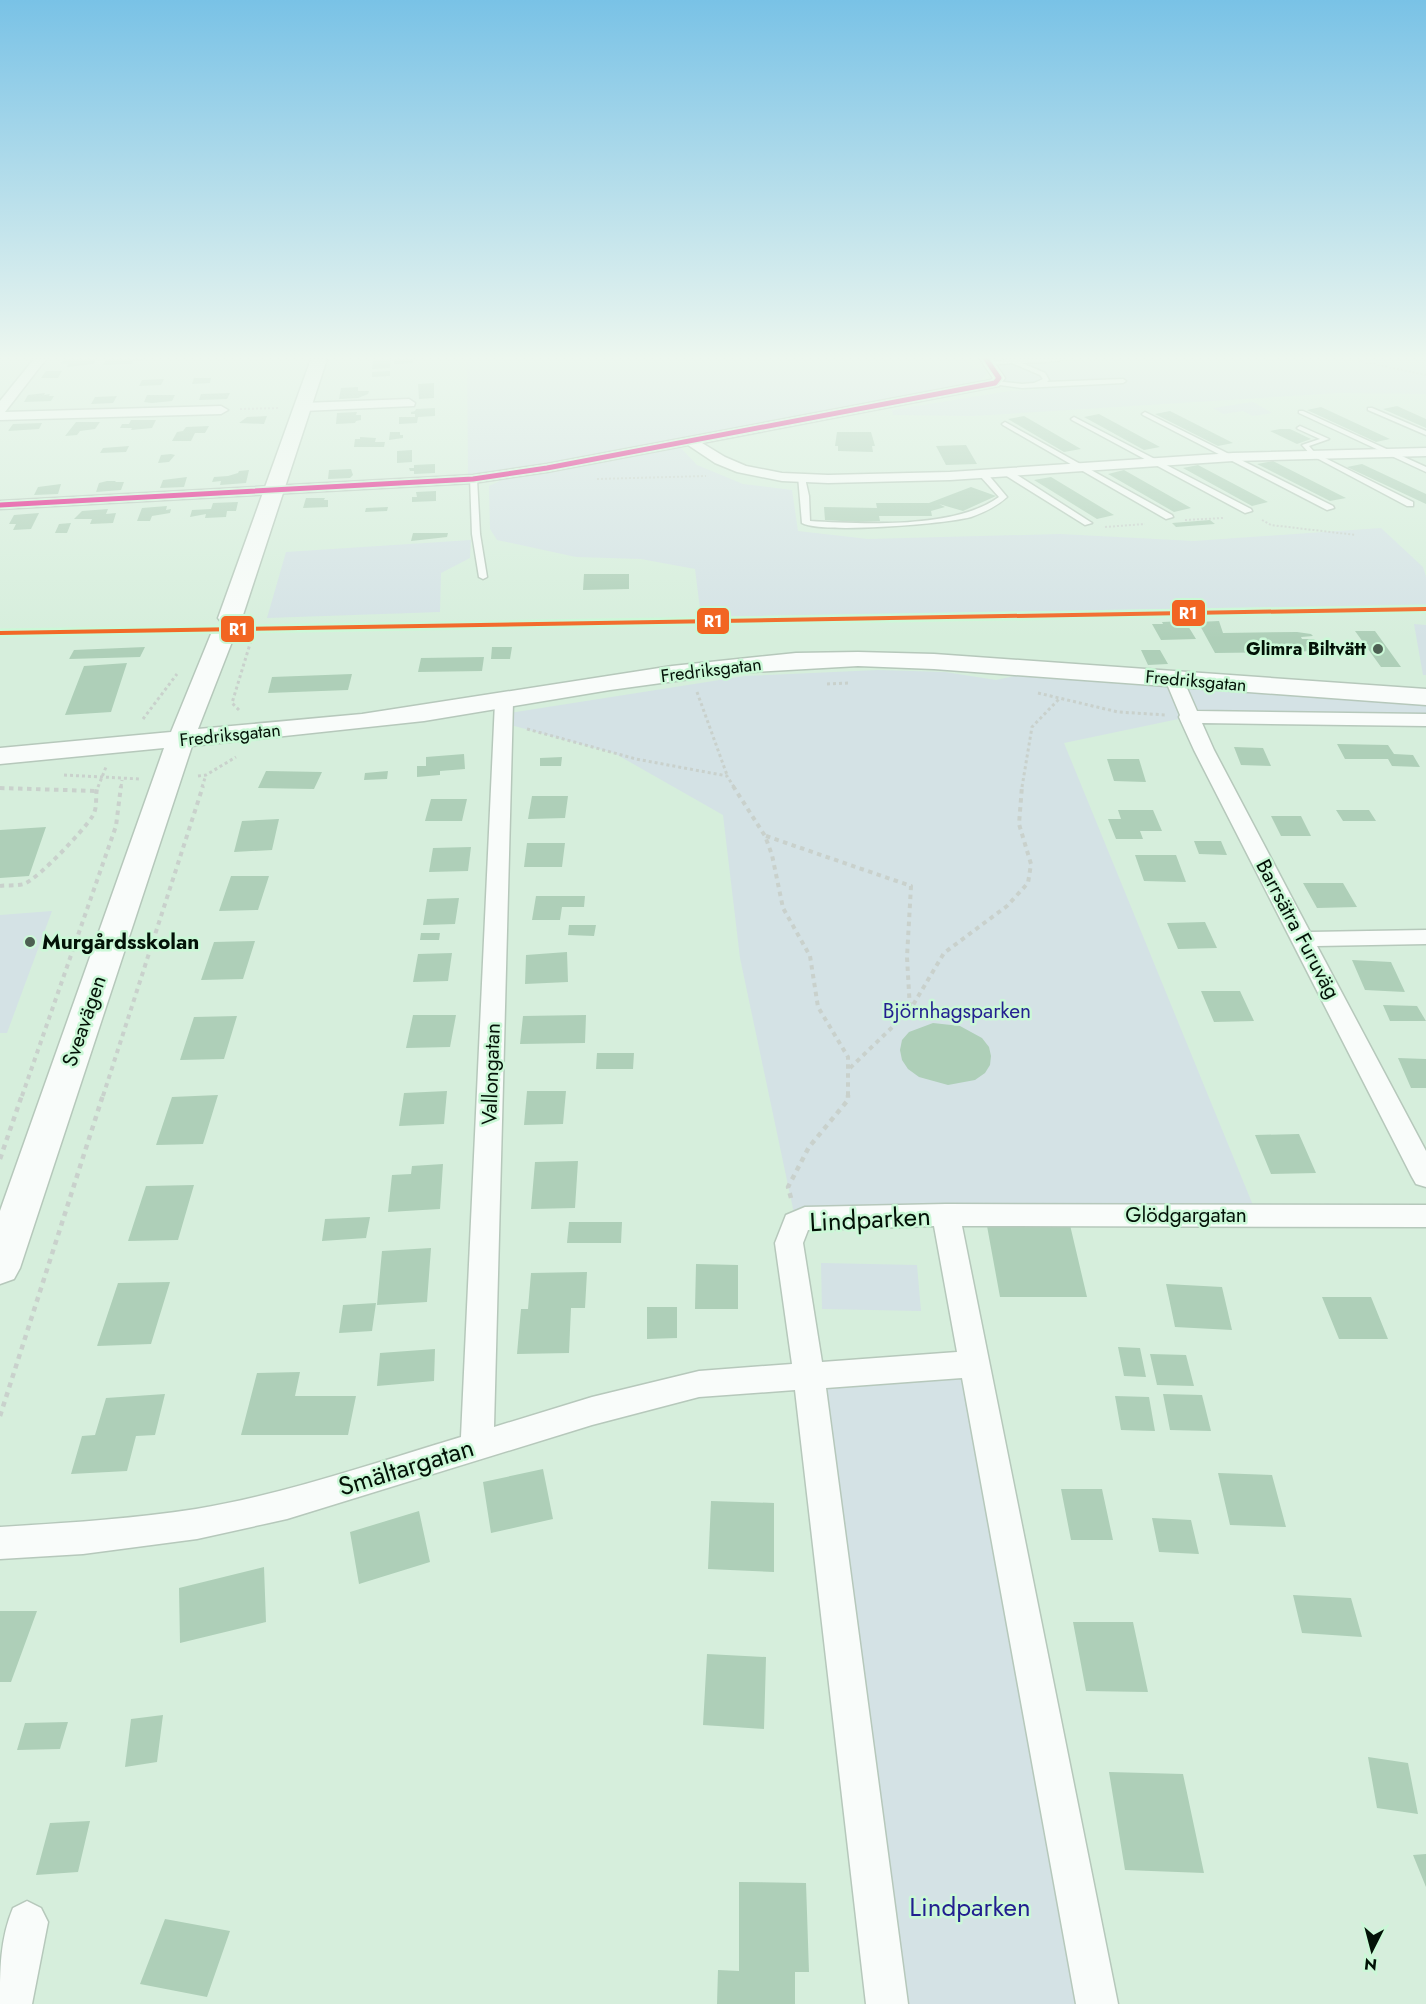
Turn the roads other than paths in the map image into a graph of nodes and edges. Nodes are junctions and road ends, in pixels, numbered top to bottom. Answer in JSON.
{"nodes":[{"id":1,"x":282,"y":453,"type":"edge"},
{"id":2,"x":622,"y":453,"type":"edge"},
{"id":3,"x":708,"y":453,"type":"edge"},
{"id":4,"x":1056,"y":453,"type":"edge"},
{"id":5,"x":1139,"y":453,"type":"edge"},
{"id":6,"x":1223,"y":453,"type":"edge"},
{"id":7,"x":1390,"y":453,"type":"junction"},
{"id":8,"x":1407,"y":453,"type":"edge"},
{"id":9,"x":1313,"y":454,"type":"junction"},
{"id":10,"x":1233,"y":457,"type":"junction"},
{"id":11,"x":1155,"y":461,"type":"junction"},
{"id":12,"x":1082,"y":467,"type":"junction"},
{"id":13,"x":1426,"y":470,"type":"edge"},
{"id":14,"x":1008,"y":473,"type":"junction"},
{"id":15,"x":983,"y":474,"type":"junction"},
{"id":16,"x":473,"y":478,"type":"junction"},
{"id":17,"x":801,"y":478,"type":"junction"},
{"id":18,"x":272,"y":490,"type":"junction"},
{"id":19,"x":1410,"y":504,"type":"dead end"},
{"id":20,"x":0,"y":505,"type":"edge"},
{"id":21,"x":1330,"y":508,"type":"dead end"},
{"id":22,"x":1248,"y":512,"type":"road end"},
{"id":23,"x":1169,"y":517,"type":"dead end"},
{"id":24,"x":1088,"y":523,"type":"dead end"},
{"id":25,"x":483,"y":577,"type":"dead end"},
{"id":26,"x":1174,"y":679,"type":"junction"},
{"id":27,"x":1426,"y":697,"type":"edge"},
{"id":28,"x":504,"y":712,"type":"junction"},
{"id":29,"x":1188,"y":717,"type":"junction"},
{"id":30,"x":1426,"y":720,"type":"edge"},
{"id":31,"x":182,"y":740,"type":"junction"},
{"id":32,"x":0,"y":756,"type":"edge"},
{"id":33,"x":1426,"y":937,"type":"edge"},
{"id":34,"x":1304,"y":939,"type":"junction"},
{"id":35,"x":1426,"y":1177,"type":"edge"},
{"id":36,"x":946,"y":1215,"type":"junction"},
{"id":37,"x":1426,"y":1216,"type":"edge"},
{"id":38,"x":0,"y":1268,"type":"edge"},
{"id":39,"x":975,"y":1364,"type":"junction"},
{"id":40,"x":809,"y":1374,"type":"junction"},
{"id":41,"x":477,"y":1445,"type":"junction"},
{"id":42,"x":0,"y":1543,"type":"edge"},
{"id":43,"x":27,"y":1922,"type":"dead end"},
{"id":44,"x":11,"y":2004,"type":"edge"},
{"id":45,"x":887,"y":2004,"type":"edge"},
{"id":46,"x":1097,"y":2004,"type":"edge"}],
"edges":[{"from":1,"to":18,"type":"main road","name":"Sveavägen"},
{"from":2,"to":16,"type":"street"},
{"from":3,"to":17,"type":"street"},
{"from":4,"to":12,"type":"lane"},
{"from":5,"to":11,"type":"lane"},
{"from":6,"to":10,"type":"lane"},
{"from":7,"to":8,"type":"street"},
{"from":7,"to":9,"type":"street"},
{"from":7,"to":13,"type":"lane"},
{"from":9,"to":10,"type":"street"},
{"from":9,"to":19,"type":"lane"},
{"from":10,"to":11,"type":"street"},
{"from":10,"to":21,"type":"lane"},
{"from":11,"to":12,"type":"street"},
{"from":11,"to":22,"type":"lane"},
{"from":12,"to":14,"type":"street"},
{"from":12,"to":23,"type":"lane"},
{"from":14,"to":15,"type":"street"},
{"from":14,"to":24,"type":"lane"},
{"from":15,"to":17,"type":"street"},
{"from":15,"to":17,"type":"lane"},
{"from":16,"to":18,"type":"street"},
{"from":16,"to":25,"type":"lane"},
{"from":18,"to":20,"type":"street"},
{"from":18,"to":31,"type":"main road","name":"Sveavägen"},
{"from":26,"to":27,"type":"main road","name":"Fredriksgatan"},
{"from":26,"to":28,"type":"main road","name":"Fredriksgatan"},
{"from":26,"to":29,"type":"street","name":"Barrsätra Furuväg"},
{"from":28,"to":31,"type":"main road","name":"Fredriksgatan"},
{"from":28,"to":41,"type":"street","name":"Vallongatan"},
{"from":29,"to":30,"type":"street","name":"Fredriksgatan"},
{"from":29,"to":34,"type":"street","name":"Barrsätra Furuväg"},
{"from":31,"to":32,"type":"main road","name":"Fredriksgatan"},
{"from":31,"to":38,"type":"main road","name":"Sveavägen"},
{"from":33,"to":34,"type":"street"},
{"from":34,"to":35,"type":"street","name":"Barrsätra Furuväg"},
{"from":36,"to":37,"type":"street","name":"Glödgargatan"},
{"from":36,"to":39,"type":"street","name":"Lindparken"},
{"from":36,"to":40,"type":"street","name":"Lindparken"},
{"from":39,"to":40,"type":"street"},
{"from":39,"to":46,"type":"street","name":"Lindparken"},
{"from":40,"to":41,"type":"street","name":"Smältargatan"},
{"from":40,"to":45,"type":"street","name":"Lindparken"},
{"from":41,"to":42,"type":"street","name":"Smältargatan"},
{"from":43,"to":44,"type":"street"}]}
